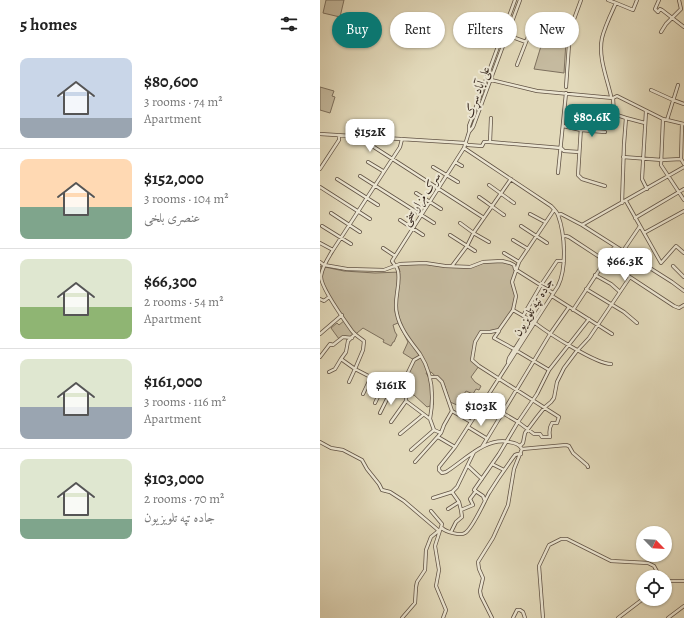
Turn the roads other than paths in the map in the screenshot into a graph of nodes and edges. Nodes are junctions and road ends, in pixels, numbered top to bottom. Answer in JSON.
{"nodes":[{"id":1,"x":520,"y":0,"type":"edge"},
{"id":2,"x":581,"y":0,"type":"edge"},
{"id":3,"x":608,"y":0,"type":"edge"},
{"id":4,"x":637,"y":0,"type":"edge"},
{"id":5,"x":659,"y":0,"type":"edge"},
{"id":6,"x":679,"y":0,"type":"edge"},
{"id":7,"x":515,"y":1,"type":"edge"},
{"id":8,"x":616,"y":3,"type":"junction"},
{"id":9,"x":519,"y":4,"type":"junction"},
{"id":10,"x":516,"y":12,"type":"edge"},
{"id":11,"x":672,"y":17,"type":"junction"},
{"id":12,"x":684,"y":28,"type":"edge"},
{"id":13,"x":661,"y":32,"type":"dead end"},
{"id":14,"x":525,"y":45,"type":"edge"},
{"id":15,"x":503,"y":48,"type":"edge"},
{"id":16,"x":517,"y":65,"type":"dead end"},
{"id":17,"x":486,"y":79,"type":"junction"},
{"id":18,"x":491,"y":80,"type":"junction"},
{"id":19,"x":678,"y":84,"type":"dead end"},
{"id":20,"x":566,"y":86,"type":"dead end"},
{"id":21,"x":651,"y":90,"type":"dead end"},
{"id":22,"x":566,"y":93,"type":"junction"},
{"id":23,"x":612,"y":97,"type":"junction"},
{"id":24,"x":673,"y":100,"type":"junction"},
{"id":25,"x":684,"y":104,"type":"edge"},
{"id":26,"x":598,"y":106,"type":"dead end"},
{"id":27,"x":582,"y":111,"type":"dead end"},
{"id":28,"x":646,"y":111,"type":"junction"},
{"id":29,"x":491,"y":118,"type":"dead end"},
{"id":30,"x":626,"y":118,"type":"junction"},
{"id":31,"x":665,"y":119,"type":"junction"},
{"id":32,"x":646,"y":123,"type":"junction"},
{"id":33,"x":683,"y":124,"type":"edge"},
{"id":34,"x":563,"y":126,"type":"junction"},
{"id":35,"x":581,"y":130,"type":"junction"},
{"id":36,"x":596,"y":131,"type":"junction"},
{"id":37,"x":469,"y":132,"type":"junction"},
{"id":38,"x":605,"y":132,"type":"dead end"},
{"id":39,"x":320,"y":134,"type":"edge"},
{"id":40,"x":339,"y":135,"type":"junction"},
{"id":41,"x":361,"y":136,"type":"junction"},
{"id":42,"x":402,"y":139,"type":"junction"},
{"id":43,"x":490,"y":142,"type":"junction"},
{"id":44,"x":465,"y":143,"type":"junction"},
{"id":45,"x":464,"y":148,"type":"junction"},
{"id":46,"x":561,"y":148,"type":"junction"},
{"id":47,"x":579,"y":152,"type":"junction"},
{"id":48,"x":623,"y":157,"type":"junction"},
{"id":49,"x":643,"y":158,"type":"junction"},
{"id":50,"x":392,"y":159,"type":"junction"},
{"id":51,"x":682,"y":159,"type":"junction"},
{"id":52,"x":662,"y":160,"type":"junction"},
{"id":53,"x":368,"y":162,"type":"dead end"},
{"id":54,"x":455,"y":162,"type":"junction"},
{"id":55,"x":684,"y":164,"type":"edge"},
{"id":56,"x":462,"y":166,"type":"dead end"},
{"id":57,"x":433,"y":167,"type":"dead end"},
{"id":58,"x":684,"y":167,"type":"edge"},
{"id":59,"x":320,"y":169,"type":"edge"},
{"id":60,"x":383,"y":172,"type":"junction"},
{"id":61,"x":558,"y":173,"type":"dead end"},
{"id":62,"x":447,"y":175,"type":"junction"},
{"id":63,"x":360,"y":176,"type":"dead end"},
{"id":64,"x":668,"y":176,"type":"junction"},
{"id":65,"x":337,"y":179,"type":"dead end"},
{"id":66,"x":510,"y":179,"type":"junction"},
{"id":67,"x":458,"y":182,"type":"dead end"},
{"id":68,"x":374,"y":185,"type":"junction"},
{"id":69,"x":489,"y":185,"type":"dead end"},
{"id":70,"x":605,"y":186,"type":"dead end"},
{"id":71,"x":320,"y":187,"type":"edge"},
{"id":72,"x":438,"y":189,"type":"junction"},
{"id":73,"x":646,"y":189,"type":"junction"},
{"id":74,"x":684,"y":189,"type":"edge"},
{"id":75,"x":679,"y":192,"type":"junction"},
{"id":76,"x":416,"y":193,"type":"dead end"},
{"id":77,"x":501,"y":194,"type":"junction"},
{"id":78,"x":479,"y":197,"type":"dead end"},
{"id":79,"x":367,"y":198,"type":"junction"},
{"id":80,"x":684,"y":200,"type":"edge"},
{"id":81,"x":430,"y":202,"type":"junction"},
{"id":82,"x":514,"y":202,"type":"dead end"},
{"id":83,"x":624,"y":202,"type":"junction"},
{"id":84,"x":378,"y":205,"type":"dead end"},
{"id":85,"x":491,"y":207,"type":"junction"},
{"id":86,"x":441,"y":209,"type":"dead end"},
{"id":87,"x":554,"y":210,"type":"junction"},
{"id":88,"x":358,"y":211,"type":"junction"},
{"id":89,"x":684,"y":211,"type":"edge"},
{"id":90,"x":331,"y":213,"type":"dead end"},
{"id":91,"x":530,"y":214,"type":"dead end"},
{"id":92,"x":421,"y":215,"type":"junction"},
{"id":93,"x":504,"y":215,"type":"dead end"},
{"id":94,"x":558,"y":215,"type":"junction"},
{"id":95,"x":484,"y":218,"type":"junction"},
{"id":96,"x":634,"y":218,"type":"junction"},
{"id":97,"x":370,"y":219,"type":"dead end"},
{"id":98,"x":400,"y":220,"type":"dead end"},
{"id":99,"x":545,"y":222,"type":"junction"},
{"id":100,"x":434,"y":223,"type":"dead end"},
{"id":101,"x":460,"y":223,"type":"dead end"},
{"id":102,"x":350,"y":224,"type":"junction"},
{"id":103,"x":582,"y":225,"type":"junction"},
{"id":104,"x":322,"y":226,"type":"dead end"},
{"id":105,"x":521,"y":226,"type":"dead end"},
{"id":106,"x":640,"y":226,"type":"junction"},
{"id":107,"x":412,"y":229,"type":"junction"},
{"id":108,"x":360,"y":232,"type":"dead end"},
{"id":109,"x":474,"y":232,"type":"junction"},
{"id":110,"x":644,"y":233,"type":"junction"},
{"id":111,"x":423,"y":235,"type":"dead end"},
{"id":112,"x":450,"y":235,"type":"dead end"},
{"id":113,"x":536,"y":235,"type":"junction"},
{"id":114,"x":563,"y":236,"type":"junction"},
{"id":115,"x":341,"y":237,"type":"junction"},
{"id":116,"x":513,"y":240,"type":"dead end"},
{"id":117,"x":489,"y":242,"type":"dead end"},
{"id":118,"x":320,"y":243,"type":"edge"},
{"id":119,"x":547,"y":243,"type":"dead end"},
{"id":120,"x":351,"y":244,"type":"dead end"},
{"id":121,"x":467,"y":246,"type":"junction"},
{"id":122,"x":615,"y":246,"type":"junction"},
{"id":123,"x":383,"y":248,"type":"dead end"},
{"id":124,"x":528,"y":249,"type":"junction"},
{"id":125,"x":333,"y":250,"type":"junction"},
{"id":126,"x":475,"y":251,"type":"dead end"},
{"id":127,"x":623,"y":252,"type":"junction"},
{"id":128,"x":504,"y":253,"type":"dead end"},
{"id":129,"x":684,"y":253,"type":"edge"},
{"id":130,"x":395,"y":256,"type":"junction"},
{"id":131,"x":564,"y":261,"type":"junction"},
{"id":132,"x":320,"y":262,"type":"edge"},
{"id":133,"x":519,"y":262,"type":"junction"},
{"id":134,"x":605,"y":262,"type":"junction"},
{"id":135,"x":324,"y":265,"type":"junction"},
{"id":136,"x":396,"y":266,"type":"junction"},
{"id":137,"x":452,"y":266,"type":"junction"},
{"id":138,"x":673,"y":266,"type":"dead end"},
{"id":139,"x":516,"y":269,"type":"junction"},
{"id":140,"x":595,"y":275,"type":"junction"},
{"id":141,"x":630,"y":277,"type":"junction"},
{"id":142,"x":684,"y":277,"type":"edge"},
{"id":143,"x":321,"y":280,"type":"edge"},
{"id":144,"x":541,"y":285,"type":"junction"},
{"id":145,"x":586,"y":289,"type":"junction"},
{"id":146,"x":684,"y":291,"type":"edge"},
{"id":147,"x":620,"y":292,"type":"junction"},
{"id":148,"x":553,"y":294,"type":"junction"},
{"id":149,"x":329,"y":297,"type":"junction"},
{"id":150,"x":320,"y":299,"type":"edge"},
{"id":151,"x":612,"y":304,"type":"junction"},
{"id":152,"x":684,"y":305,"type":"edge"},
{"id":153,"x":569,"y":307,"type":"junction"},
{"id":154,"x":513,"y":310,"type":"junction"},
{"id":155,"x":573,"y":310,"type":"junction"},
{"id":156,"x":342,"y":316,"type":"junction"},
{"id":157,"x":523,"y":316,"type":"junction"},
{"id":158,"x":589,"y":319,"type":"junction"},
{"id":159,"x":533,"y":322,"type":"junction"},
{"id":160,"x":637,"y":323,"type":"dead end"},
{"id":161,"x":598,"y":325,"type":"junction"},
{"id":162,"x":499,"y":330,"type":"junction"},
{"id":163,"x":320,"y":334,"type":"edge"},
{"id":164,"x":356,"y":334,"type":"junction"},
{"id":165,"x":550,"y":334,"type":"junction"},
{"id":166,"x":612,"y":334,"type":"dead end"},
{"id":167,"x":352,"y":338,"type":"junction"},
{"id":168,"x":568,"y":345,"type":"junction"},
{"id":169,"x":516,"y":350,"type":"junction"},
{"id":170,"x":578,"y":350,"type":"junction"},
{"id":171,"x":421,"y":356,"type":"junction"},
{"id":172,"x":320,"y":357,"type":"edge"},
{"id":173,"x":341,"y":359,"type":"junction"},
{"id":174,"x":533,"y":361,"type":"junction"},
{"id":175,"x":611,"y":364,"type":"dead end"},
{"id":176,"x":355,"y":369,"type":"junction"},
{"id":177,"x":549,"y":370,"type":"junction"},
{"id":178,"x":329,"y":372,"type":"dead end"},
{"id":179,"x":371,"y":377,"type":"junction"},
{"id":180,"x":431,"y":378,"type":"junction"},
{"id":181,"x":499,"y":378,"type":"junction"},
{"id":182,"x":348,"y":382,"type":"dead end"},
{"id":183,"x":516,"y":389,"type":"junction"},
{"id":184,"x":399,"y":391,"type":"junction"},
{"id":185,"x":363,"y":394,"type":"dead end"},
{"id":186,"x":533,"y":400,"type":"junction"},
{"id":187,"x":406,"y":401,"type":"junction"},
{"id":188,"x":484,"y":402,"type":"junction"},
{"id":189,"x":374,"y":403,"type":"dead end"},
{"id":190,"x":545,"y":407,"type":"junction"},
{"id":191,"x":452,"y":410,"type":"junction"},
{"id":192,"x":380,"y":413,"type":"dead end"},
{"id":193,"x":503,"y":413,"type":"junction"},
{"id":194,"x":423,"y":415,"type":"junction"},
{"id":195,"x":430,"y":420,"type":"junction"},
{"id":196,"x":390,"y":422,"type":"dead end"},
{"id":197,"x":471,"y":422,"type":"junction"},
{"id":198,"x":518,"y":422,"type":"junction"},
{"id":199,"x":468,"y":427,"type":"junction"},
{"id":200,"x":528,"y":429,"type":"junction"},
{"id":201,"x":434,"y":430,"type":"junction"},
{"id":202,"x":441,"y":433,"type":"junction"},
{"id":203,"x":400,"y":434,"type":"dead end"},
{"id":204,"x":438,"y":437,"type":"junction"},
{"id":205,"x":486,"y":438,"type":"junction"},
{"id":206,"x":320,"y":442,"type":"edge"},
{"id":207,"x":506,"y":442,"type":"junction"},
{"id":208,"x":520,"y":446,"type":"junction"},
{"id":209,"x":455,"y":447,"type":"junction"},
{"id":210,"x":482,"y":447,"type":"junction"},
{"id":211,"x":522,"y":449,"type":"junction"},
{"id":212,"x":411,"y":450,"type":"dead end"},
{"id":213,"x":475,"y":451,"type":"junction"},
{"id":214,"x":521,"y":454,"type":"junction"},
{"id":215,"x":415,"y":462,"type":"dead end"},
{"id":216,"x":492,"y":464,"type":"junction"},
{"id":217,"x":468,"y":466,"type":"junction"},
{"id":218,"x":588,"y":467,"type":"dead end"},
{"id":219,"x":504,"y":470,"type":"junction"},
{"id":220,"x":482,"y":479,"type":"junction"},
{"id":221,"x":476,"y":491,"type":"junction"},
{"id":222,"x":452,"y":492,"type":"junction"},
{"id":223,"x":434,"y":498,"type":"dead end"},
{"id":224,"x":485,"y":501,"type":"junction"},
{"id":225,"x":459,"y":502,"type":"junction"},
{"id":226,"x":448,"y":509,"type":"dead end"},
{"id":227,"x":431,"y":510,"type":"dead end"},
{"id":228,"x":461,"y":510,"type":"junction"},
{"id":229,"x":442,"y":528,"type":"junction"},
{"id":230,"x":438,"y":530,"type":"junction"},
{"id":231,"x":451,"y":532,"type":"junction"},
{"id":232,"x":656,"y":570,"type":"edge"},
{"id":233,"x":684,"y":580,"type":"edge"},
{"id":234,"x":672,"y":581,"type":"edge"},
{"id":235,"x":636,"y":604,"type":"edge"},
{"id":236,"x":684,"y":606,"type":"edge"},
{"id":237,"x":402,"y":618,"type":"edge"},
{"id":238,"x":443,"y":618,"type":"edge"},
{"id":239,"x":492,"y":618,"type":"edge"},
{"id":240,"x":513,"y":618,"type":"edge"},
{"id":241,"x":524,"y":618,"type":"edge"},
{"id":242,"x":543,"y":618,"type":"edge"},
{"id":243,"x":618,"y":618,"type":"edge"},
{"id":244,"x":668,"y":618,"type":"edge"}],
"edges":[{"from":1,"to":9,"type":"street","name":"علی آباد سړک"},
{"from":2,"to":20,"type":"street"},
{"from":3,"to":8,"type":"street"},
{"from":4,"to":8,"type":"street"},
{"from":5,"to":11,"type":"street"},
{"from":6,"to":11,"type":"street"},
{"from":7,"to":9,"type":"street"},
{"from":7,"to":17,"type":"street"},
{"from":8,"to":23,"type":"street"},
{"from":9,"to":10,"type":"street","name":"علی آباد سړک"},
{"from":11,"to":12,"type":"street"},
{"from":11,"to":13,"type":"street"},
{"from":14,"to":16,"type":"street"},
{"from":15,"to":18,"type":"street","name":"علی آباد سړک"},
{"from":17,"to":18,"type":"street"},
{"from":17,"to":37,"type":"street"},
{"from":18,"to":22,"type":"street"},
{"from":18,"to":37,"type":"street","name":"علی آباد سړک"},
{"from":19,"to":24,"type":"street"},
{"from":21,"to":24,"type":"street"},
{"from":22,"to":23,"type":"street"},
{"from":22,"to":34,"type":"street"},
{"from":23,"to":28,"type":"street"},
{"from":23,"to":30,"type":"street"},
{"from":24,"to":25,"type":"street"},
{"from":24,"to":31,"type":"street"},
{"from":26,"to":36,"type":"street"},
{"from":27,"to":35,"type":"street"},
{"from":28,"to":31,"type":"street"},
{"from":28,"to":32,"type":"street"},
{"from":29,"to":43,"type":"street"},
{"from":30,"to":32,"type":"street"},
{"from":30,"to":48,"type":"street"},
{"from":31,"to":33,"type":"street"},
{"from":31,"to":52,"type":"street"},
{"from":32,"to":49,"type":"street"},
{"from":33,"to":51,"type":"street"},
{"from":34,"to":35,"type":"street"},
{"from":34,"to":46,"type":"street"},
{"from":35,"to":36,"type":"street"},
{"from":35,"to":47,"type":"street"},
{"from":36,"to":38,"type":"street"},
{"from":37,"to":44,"type":"street","name":"علی آباد سړک"},
{"from":39,"to":40,"type":"street"},
{"from":40,"to":41,"type":"street"},
{"from":40,"to":59,"type":"street"},
{"from":41,"to":42,"type":"street"},
{"from":41,"to":50,"type":"street"},
{"from":42,"to":44,"type":"street"},
{"from":42,"to":50,"type":"street"},
{"from":43,"to":44,"type":"street"},
{"from":43,"to":46,"type":"street"},
{"from":44,"to":45,"type":"street","name":"علی آباد سړک"},
{"from":45,"to":54,"type":"street","name":"سرک مزار سخی"},
{"from":45,"to":66,"type":"street","name":"جاده تپه تلویزیون"},
{"from":46,"to":47,"type":"street"},
{"from":46,"to":61,"type":"street"},
{"from":47,"to":70,"type":"street"},
{"from":48,"to":49,"type":"street"},
{"from":48,"to":83,"type":"street"},
{"from":49,"to":52,"type":"street"},
{"from":49,"to":73,"type":"street"},
{"from":50,"to":60,"type":"street"},
{"from":50,"to":72,"type":"street"},
{"from":51,"to":52,"type":"street"},
{"from":51,"to":55,"type":"street"},
{"from":52,"to":64,"type":"street"},
{"from":53,"to":60,"type":"street"},
{"from":54,"to":56,"type":"street"},
{"from":54,"to":62,"type":"street","name":"سرک مزار سخی"},
{"from":57,"to":62,"type":"street"},
{"from":58,"to":64,"type":"street"},
{"from":60,"to":68,"type":"street"},
{"from":62,"to":67,"type":"street"},
{"from":62,"to":72,"type":"street","name":"سرک مزار سخی"},
{"from":63,"to":68,"type":"street"},
{"from":64,"to":73,"type":"street"},
{"from":64,"to":75,"type":"street"},
{"from":65,"to":79,"type":"street"},
{"from":66,"to":77,"type":"street"},
{"from":66,"to":87,"type":"street","name":"جاده تپه تلویزیون"},
{"from":68,"to":79,"type":"street"},
{"from":68,"to":92,"type":"street"},
{"from":69,"to":77,"type":"street"},
{"from":71,"to":88,"type":"street"},
{"from":72,"to":81,"type":"street","name":"سرک مزار سخی"},
{"from":72,"to":95,"type":"street"},
{"from":73,"to":83,"type":"street"},
{"from":74,"to":75,"type":"street"},
{"from":75,"to":80,"type":"street"},
{"from":75,"to":96,"type":"street"},
{"from":76,"to":81,"type":"street"},
{"from":77,"to":82,"type":"street"},
{"from":77,"to":85,"type":"street"},
{"from":78,"to":85,"type":"street"},
{"from":79,"to":84,"type":"street"},
{"from":79,"to":88,"type":"street"},
{"from":81,"to":86,"type":"street"},
{"from":81,"to":92,"type":"street","name":"سرک مزار سخی"},
{"from":83,"to":96,"type":"street"},
{"from":83,"to":103,"type":"street"},
{"from":85,"to":93,"type":"street"},
{"from":85,"to":95,"type":"street"},
{"from":87,"to":94,"type":"street","name":"جاده تپه تلویزیون"},
{"from":87,"to":99,"type":"street"},
{"from":88,"to":97,"type":"street"},
{"from":88,"to":102,"type":"street"},
{"from":89,"to":110,"type":"street"},
{"from":90,"to":102,"type":"street"},
{"from":91,"to":99,"type":"street"},
{"from":92,"to":100,"type":"street"},
{"from":92,"to":107,"type":"street","name":"سرک مزار سخی"},
{"from":94,"to":103,"type":"street"},
{"from":94,"to":114,"type":"street","name":"جاده تپه تلویزیون"},
{"from":95,"to":109,"type":"street"},
{"from":96,"to":106,"type":"street"},
{"from":98,"to":107,"type":"street"},
{"from":99,"to":113,"type":"street"},
{"from":101,"to":109,"type":"street"},
{"from":102,"to":108,"type":"street"},
{"from":102,"to":115,"type":"street"},
{"from":103,"to":122,"type":"street"},
{"from":104,"to":115,"type":"street"},
{"from":105,"to":113,"type":"street"},
{"from":106,"to":110,"type":"street"},
{"from":106,"to":127,"type":"street"},
{"from":107,"to":111,"type":"street"},
{"from":107,"to":130,"type":"street","name":"سرک مزار سخی"},
{"from":109,"to":117,"type":"street"},
{"from":109,"to":121,"type":"street"},
{"from":110,"to":129,"type":"street"},
{"from":112,"to":121,"type":"street"},
{"from":113,"to":119,"type":"street"},
{"from":113,"to":124,"type":"street"},
{"from":114,"to":131,"type":"street","name":"جاده تپه تلویزیون"},
{"from":114,"to":134,"type":"street"},
{"from":115,"to":120,"type":"street"},
{"from":115,"to":125,"type":"street"},
{"from":116,"to":124,"type":"street"},
{"from":118,"to":125,"type":"street"},
{"from":121,"to":126,"type":"street"},
{"from":121,"to":137,"type":"street"},
{"from":122,"to":127,"type":"street"},
{"from":122,"to":134,"type":"street"},
{"from":123,"to":130,"type":"street"},
{"from":124,"to":133,"type":"street"},
{"from":125,"to":135,"type":"street"},
{"from":127,"to":146,"type":"street"},
{"from":128,"to":133,"type":"street"},
{"from":130,"to":136,"type":"street","name":"سرک مزار سخی"},
{"from":131,"to":144,"type":"street"},
{"from":131,"to":148,"type":"street","name":"جاده تپه تلویزیون"},
{"from":132,"to":135,"type":"street"},
{"from":133,"to":139,"type":"street"},
{"from":134,"to":140,"type":"street"},
{"from":134,"to":141,"type":"street"},
{"from":135,"to":136,"type":"street"},
{"from":135,"to":143,"type":"street"},
{"from":136,"to":137,"type":"street"},
{"from":136,"to":171,"type":"street"},
{"from":137,"to":139,"type":"street"},
{"from":138,"to":142,"type":"street"},
{"from":139,"to":144,"type":"street"},
{"from":139,"to":154,"type":"street"},
{"from":140,"to":145,"type":"street"},
{"from":140,"to":147,"type":"street"},
{"from":141,"to":147,"type":"street"},
{"from":141,"to":152,"type":"street"},
{"from":143,"to":149,"type":"street"},
{"from":144,"to":148,"type":"street"},
{"from":144,"to":157,"type":"street"},
{"from":145,"to":151,"type":"street"},
{"from":145,"to":155,"type":"street"},
{"from":147,"to":151,"type":"street"},
{"from":148,"to":153,"type":"street"},
{"from":148,"to":159,"type":"street","name":"جاده تپه تلویزیون"},
{"from":149,"to":150,"type":"street"},
{"from":149,"to":156,"type":"street"},
{"from":151,"to":160,"type":"street"},
{"from":151,"to":161,"type":"street"},
{"from":153,"to":155,"type":"street"},
{"from":153,"to":165,"type":"street"},
{"from":154,"to":157,"type":"street"},
{"from":154,"to":162,"type":"street"},
{"from":155,"to":158,"type":"street"},
{"from":156,"to":163,"type":"street"},
{"from":156,"to":164,"type":"street"},
{"from":157,"to":159,"type":"street"},
{"from":158,"to":161,"type":"street"},
{"from":158,"to":168,"type":"street"},
{"from":159,"to":165,"type":"street"},
{"from":159,"to":169,"type":"street","name":"جاده تپه تلویزیون"},
{"from":161,"to":166,"type":"street"},
{"from":161,"to":170,"type":"street"},
{"from":162,"to":169,"type":"street"},
{"from":162,"to":181,"type":"street"},
{"from":164,"to":167,"type":"street"},
{"from":164,"to":176,"type":"street"},
{"from":165,"to":168,"type":"street"},
{"from":165,"to":174,"type":"street"},
{"from":167,"to":172,"type":"street"},
{"from":167,"to":173,"type":"street"},
{"from":168,"to":170,"type":"street"},
{"from":168,"to":177,"type":"street"},
{"from":169,"to":174,"type":"street"},
{"from":169,"to":181,"type":"street","name":"جاده تپه تلویزیون"},
{"from":170,"to":175,"type":"street"},
{"from":170,"to":190,"type":"street"},
{"from":171,"to":180,"type":"street"},
{"from":171,"to":184,"type":"street"},
{"from":173,"to":176,"type":"street"},
{"from":173,"to":178,"type":"street"},
{"from":174,"to":177,"type":"street"},
{"from":174,"to":183,"type":"street"},
{"from":176,"to":179,"type":"street"},
{"from":176,"to":182,"type":"street"},
{"from":177,"to":186,"type":"street"},
{"from":179,"to":185,"type":"street"},
{"from":179,"to":189,"type":"street"},
{"from":180,"to":191,"type":"street"},
{"from":180,"to":195,"type":"street"},
{"from":181,"to":183,"type":"street"},
{"from":181,"to":188,"type":"street","name":"جاده تپه تلویزیون"},
{"from":183,"to":186,"type":"street"},
{"from":183,"to":193,"type":"street"},
{"from":184,"to":187,"type":"street"},
{"from":184,"to":192,"type":"street"},
{"from":186,"to":190,"type":"street"},
{"from":186,"to":198,"type":"street"},
{"from":187,"to":194,"type":"street"},
{"from":187,"to":196,"type":"street"},
{"from":188,"to":193,"type":"street"},
{"from":188,"to":197,"type":"street","name":"جاده تپه تلویزیون"},
{"from":190,"to":200,"type":"street"},
{"from":190,"to":200,"type":"street"},
{"from":191,"to":197,"type":"street"},
{"from":191,"to":202,"type":"street"},
{"from":193,"to":198,"type":"street"},
{"from":193,"to":205,"type":"street"},
{"from":194,"to":195,"type":"street"},
{"from":194,"to":203,"type":"street"},
{"from":195,"to":201,"type":"street"},
{"from":197,"to":199,"type":"street","name":"جاده تپه تلویزیون"},
{"from":198,"to":200,"type":"street"},
{"from":198,"to":207,"type":"street"},
{"from":199,"to":205,"type":"street"},
{"from":199,"to":209,"type":"street","name":"جاده تپه تلویزیون"},
{"from":200,"to":208,"type":"street"},
{"from":201,"to":202,"type":"street"},
{"from":201,"to":212,"type":"street"},
{"from":202,"to":204,"type":"street"},
{"from":204,"to":209,"type":"street"},
{"from":204,"to":215,"type":"street"},
{"from":205,"to":210,"type":"street"},
{"from":206,"to":230,"type":"street"},
{"from":207,"to":208,"type":"street"},
{"from":207,"to":210,"type":"street"},
{"from":207,"to":216,"type":"street"},
{"from":208,"to":211,"type":"street"},
{"from":209,"to":213,"type":"street","name":"جاده تپه تلویزیون"},
{"from":210,"to":213,"type":"street"},
{"from":211,"to":214,"type":"street"},
{"from":211,"to":218,"type":"street"},
{"from":213,"to":217,"type":"street"},
{"from":214,"to":219,"type":"street"},
{"from":214,"to":239,"type":"street"},
{"from":216,"to":219,"type":"street"},
{"from":216,"to":220,"type":"street"},
{"from":217,"to":220,"type":"street"},
{"from":217,"to":222,"type":"street"},
{"from":219,"to":224,"type":"street"},
{"from":220,"to":221,"type":"street"},
{"from":221,"to":224,"type":"street"},
{"from":221,"to":228,"type":"street"},
{"from":222,"to":223,"type":"street"},
{"from":222,"to":225,"type":"street"},
{"from":224,"to":231,"type":"street"},
{"from":225,"to":226,"type":"street"},
{"from":225,"to":228,"type":"street"},
{"from":227,"to":229,"type":"street"},
{"from":228,"to":231,"type":"street"},
{"from":229,"to":230,"type":"street"},
{"from":229,"to":231,"type":"street"},
{"from":229,"to":238,"type":"street"},
{"from":230,"to":237,"type":"street"},
{"from":232,"to":242,"type":"street"},
{"from":233,"to":234,"type":"street"},
{"from":235,"to":243,"type":"street"},
{"from":236,"to":244,"type":"street"},
{"from":240,"to":241,"type":"street"}]}
